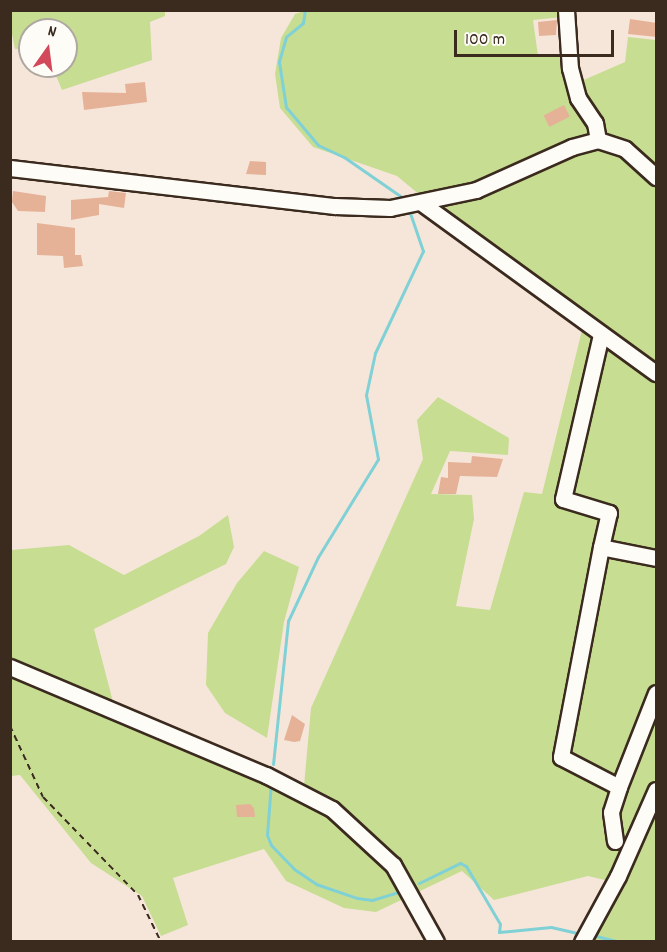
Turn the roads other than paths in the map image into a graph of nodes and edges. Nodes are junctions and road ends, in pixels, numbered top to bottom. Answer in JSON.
{"nodes":[{"id":1,"x":567,"y":10,"type":"edge"},
{"id":2,"x":598,"y":140,"type":"junction"},
{"id":3,"x":10,"y":168,"type":"edge"},
{"id":4,"x":657,"y":177,"type":"edge"},
{"id":5,"x":423,"y":204,"type":"junction"},
{"id":6,"x":601,"y":334,"type":"junction"},
{"id":7,"x":657,"y":373,"type":"edge"},
{"id":8,"x":601,"y":547,"type":"junction"},
{"id":9,"x":657,"y":558,"type":"edge"},
{"id":10,"x":10,"y":668,"type":"edge"},
{"id":11,"x":657,"y":693,"type":"edge"},
{"id":12,"x":619,"y":787,"type":"junction"},
{"id":13,"x":657,"y":790,"type":"edge"},
{"id":14,"x":615,"y":841,"type":"dead end"},
{"id":15,"x":436,"y":942,"type":"edge"},
{"id":16,"x":582,"y":942,"type":"edge"}],
"edges":[{"from":1,"to":2,"type":"street"},
{"from":2,"to":4,"type":"street"},
{"from":2,"to":5,"type":"street"},
{"from":3,"to":5,"type":"street"},
{"from":5,"to":6,"type":"street"},
{"from":6,"to":7,"type":"street"},
{"from":6,"to":8,"type":"street"},
{"from":8,"to":9,"type":"street"},
{"from":8,"to":12,"type":"street"},
{"from":10,"to":15,"type":"street"},
{"from":11,"to":12,"type":"street"},
{"from":12,"to":14,"type":"street"},
{"from":13,"to":16,"type":"street"}]}
